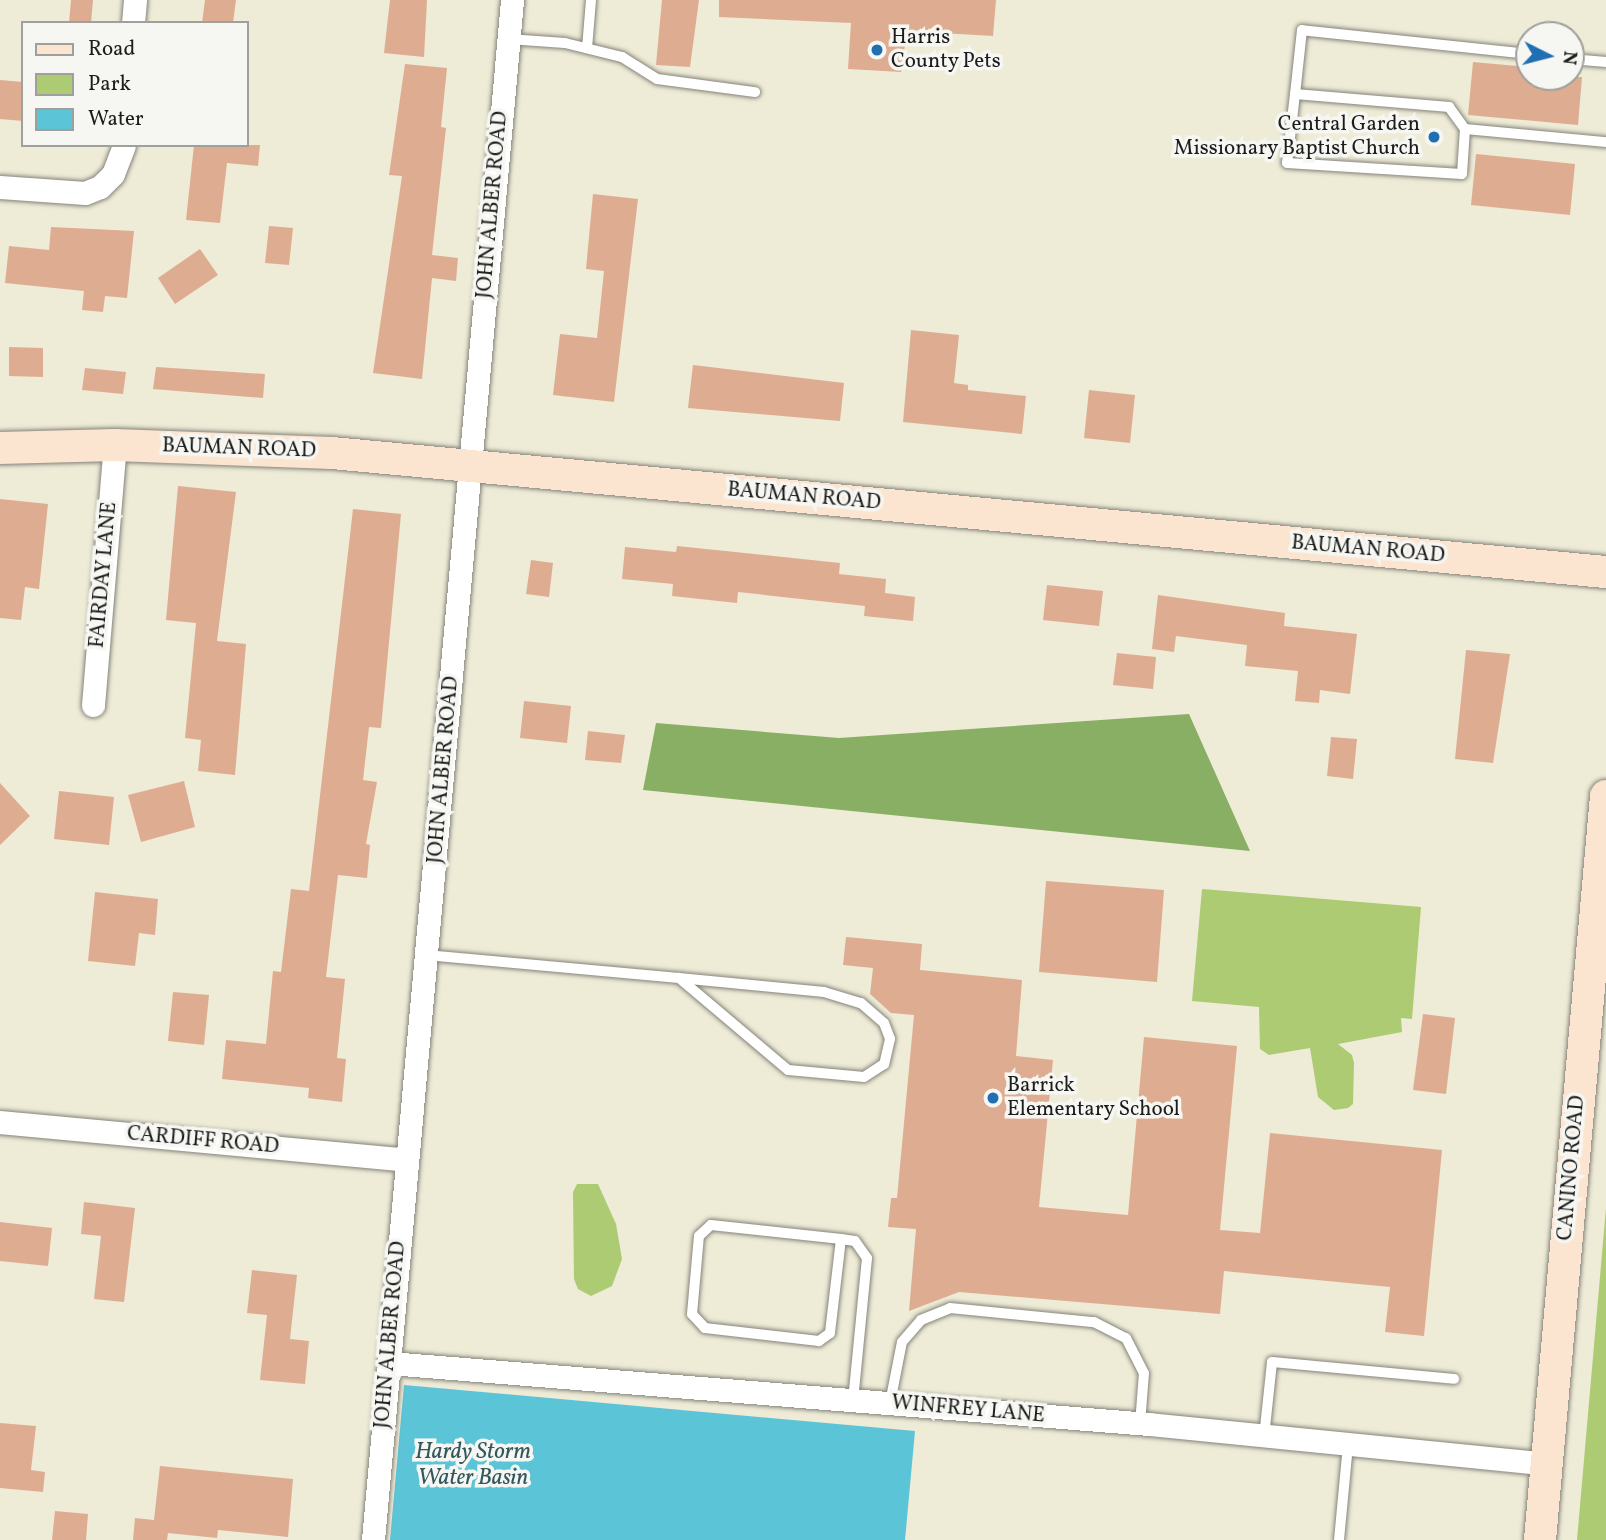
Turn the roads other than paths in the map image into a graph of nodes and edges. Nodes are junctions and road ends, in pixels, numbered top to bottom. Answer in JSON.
{"nodes":[{"id":1,"x":135,"y":0,"type":"edge"},
{"id":2,"x":512,"y":0,"type":"edge"},
{"id":3,"x":592,"y":0,"type":"edge"},
{"id":4,"x":133,"y":21,"type":"edge"},
{"id":5,"x":509,"y":39,"type":"junction"},
{"id":6,"x":587,"y":48,"type":"junction"},
{"id":7,"x":1515,"y":53,"type":"edge"},
{"id":8,"x":1585,"y":60,"type":"edge"},
{"id":9,"x":1606,"y":62,"type":"edge"},
{"id":10,"x":755,"y":92,"type":"dead end"},
{"id":11,"x":1295,"y":94,"type":"junction"},
{"id":12,"x":1465,"y":129,"type":"junction"},
{"id":13,"x":1606,"y":142,"type":"edge"},
{"id":14,"x":123,"y":147,"type":"edge"},
{"id":15,"x":0,"y":187,"type":"edge"},
{"id":16,"x":115,"y":445,"type":"junction"},
{"id":17,"x":0,"y":448,"type":"edge"},
{"id":18,"x":469,"y":466,"type":"junction"},
{"id":19,"x":1606,"y":572,"type":"edge"},
{"id":20,"x":93,"y":705,"type":"dead end"},
{"id":21,"x":1606,"y":796,"type":"edge"},
{"id":22,"x":1601,"y":899,"type":"edge"},
{"id":23,"x":426,"y":955,"type":"junction"},
{"id":24,"x":679,"y":978,"type":"junction"},
{"id":25,"x":1597,"y":982,"type":"edge"},
{"id":26,"x":0,"y":1122,"type":"edge"},
{"id":27,"x":406,"y":1160,"type":"junction"},
{"id":28,"x":841,"y":1239,"type":"junction"},
{"id":29,"x":389,"y":1363,"type":"junction"},
{"id":30,"x":1454,"y":1379,"type":"dead end"},
{"id":31,"x":853,"y":1400,"type":"junction"},
{"id":32,"x":890,"y":1403,"type":"junction"},
{"id":33,"x":1140,"y":1424,"type":"junction"},
{"id":34,"x":1264,"y":1437,"type":"junction"},
{"id":35,"x":1348,"y":1444,"type":"junction"},
{"id":36,"x":1547,"y":1464,"type":"junction"},
{"id":37,"x":373,"y":1540,"type":"edge"},
{"id":38,"x":1339,"y":1540,"type":"edge"},
{"id":39,"x":1540,"y":1540,"type":"edge"}],
"edges":[{"from":1,"to":4,"type":"street"},
{"from":2,"to":5,"type":"street","name":"JOHN ALBER ROAD"},
{"from":3,"to":6,"type":"lane"},
{"from":5,"to":6,"type":"lane"},
{"from":5,"to":18,"type":"street","name":"JOHN ALBER ROAD"},
{"from":6,"to":10,"type":"lane"},
{"from":7,"to":11,"type":"lane"},
{"from":8,"to":9,"type":"lane"},
{"from":11,"to":12,"type":"lane"},
{"from":11,"to":12,"type":"lane"},
{"from":12,"to":13,"type":"lane"},
{"from":14,"to":15,"type":"street"},
{"from":16,"to":17,"type":"street","name":"BAUMAN ROAD"},
{"from":16,"to":18,"type":"street","name":"BAUMAN ROAD"},
{"from":16,"to":20,"type":"street","name":"FAIRDAY LANE"},
{"from":18,"to":19,"type":"street","name":"BAUMAN ROAD"},
{"from":18,"to":23,"type":"street","name":"JOHN ALBER ROAD"},
{"from":21,"to":22,"type":"street","name":"CANINO ROAD"},
{"from":22,"to":25,"type":"street","name":"CANINO ROAD"},
{"from":23,"to":24,"type":"lane"},
{"from":23,"to":27,"type":"street","name":"JOHN ALBER ROAD"},
{"from":24,"to":24,"type":"lane"},
{"from":25,"to":36,"type":"street","name":"CANINO ROAD"},
{"from":26,"to":27,"type":"street","name":"CARDIFF ROAD"},
{"from":27,"to":29,"type":"street","name":"JOHN ALBER ROAD"},
{"from":28,"to":28,"type":"lane"},
{"from":28,"to":31,"type":"lane"},
{"from":29,"to":31,"type":"street","name":"WINFREY LANE"},
{"from":29,"to":37,"type":"street","name":"JOHN ALBER ROAD"},
{"from":30,"to":34,"type":"lane"},
{"from":31,"to":32,"type":"street","name":"WINFREY LANE"},
{"from":32,"to":33,"type":"street","name":"WINFREY LANE"},
{"from":32,"to":33,"type":"lane"},
{"from":33,"to":34,"type":"street","name":"WINFREY LANE"},
{"from":34,"to":35,"type":"street","name":"WINFREY LANE"},
{"from":35,"to":36,"type":"street","name":"WINFREY LANE"},
{"from":35,"to":38,"type":"lane"},
{"from":36,"to":39,"type":"street","name":"CANINO ROAD"}]}
